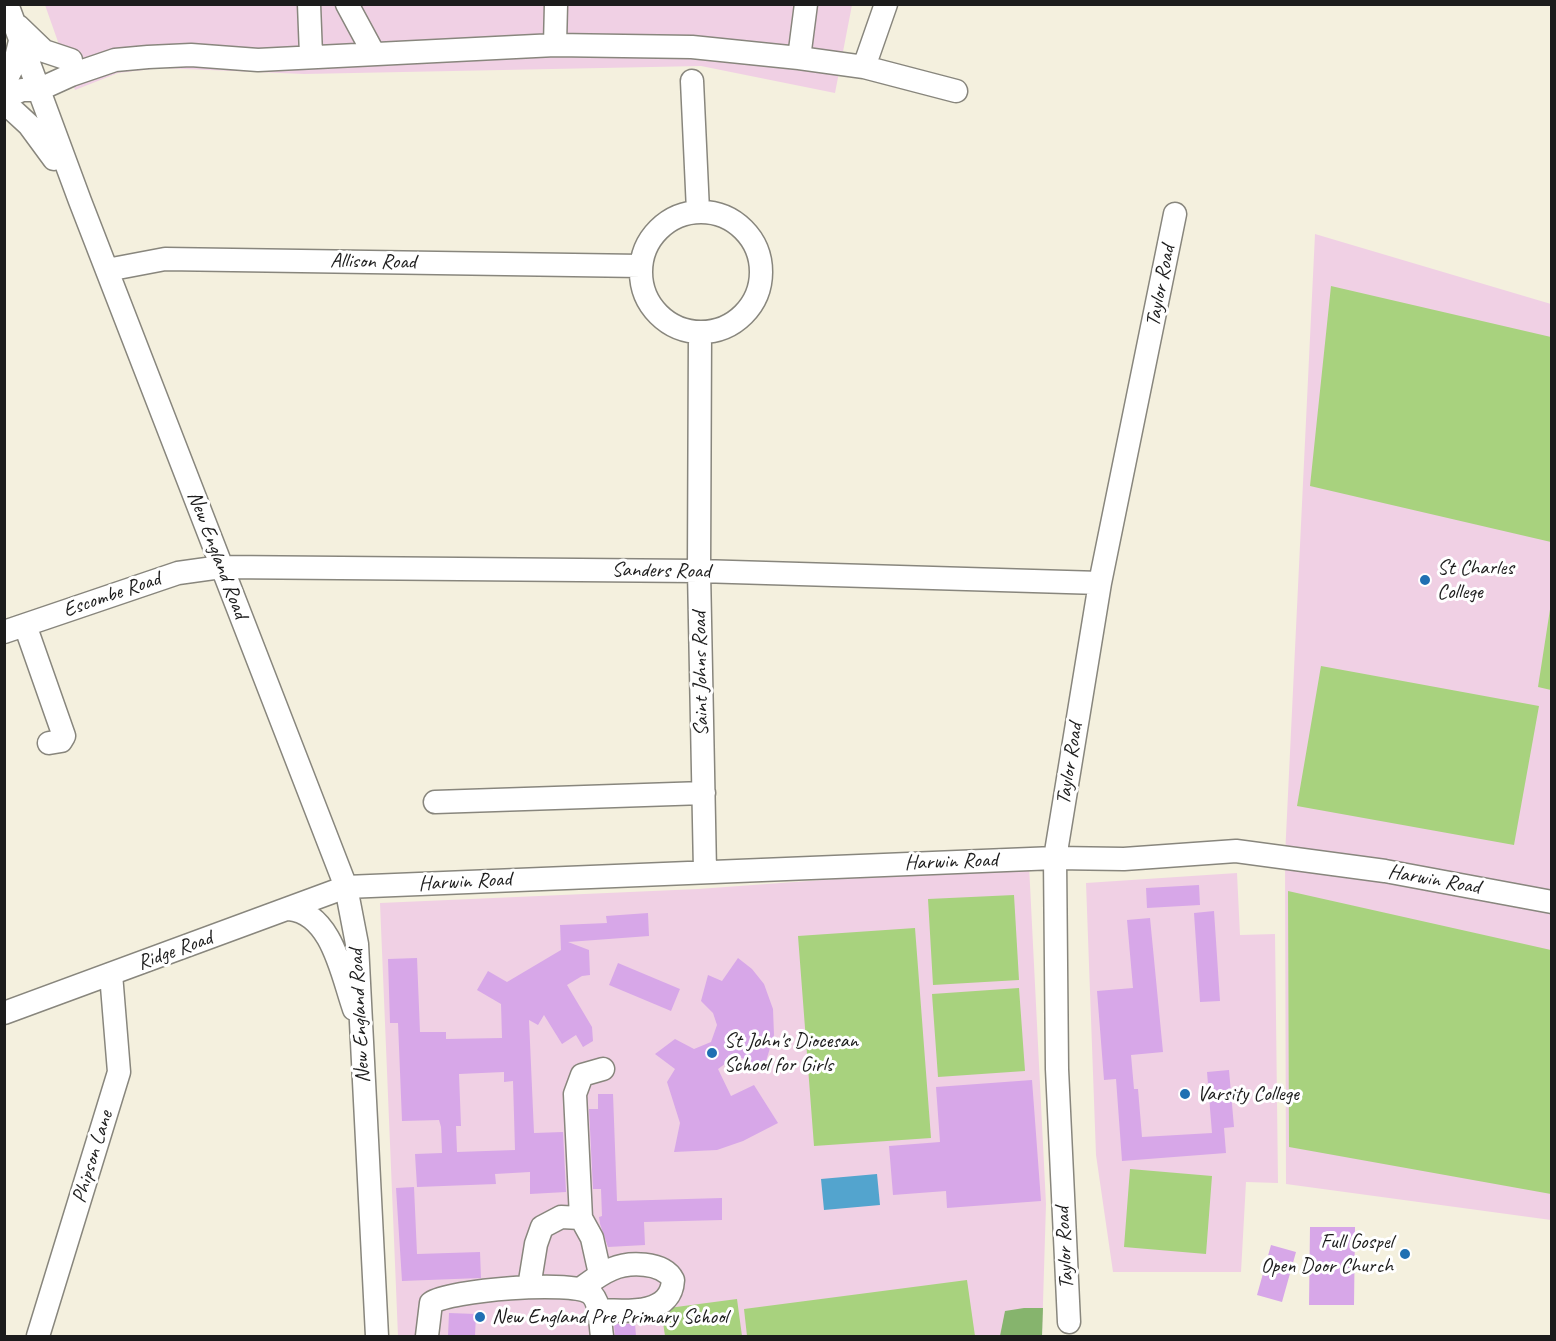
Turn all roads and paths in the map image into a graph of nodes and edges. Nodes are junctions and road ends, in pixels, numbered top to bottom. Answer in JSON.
{"nodes":[{"id":1,"x":309,"y":4,"type":"edge"},
{"id":2,"x":346,"y":4,"type":"edge"},
{"id":3,"x":556,"y":4,"type":"edge"},
{"id":4,"x":806,"y":4,"type":"edge"},
{"id":5,"x":886,"y":4,"type":"edge"},
{"id":6,"x":10,"y":11,"type":"edge"},
{"id":7,"x":159,"y":43,"type":"dead end"},
{"id":8,"x":259,"y":45,"type":"dead end"},
{"id":9,"x":555,"y":45,"type":"junction"},
{"id":10,"x":374,"y":54,"type":"junction"},
{"id":11,"x":303,"y":56,"type":"junction"},
{"id":12,"x":799,"y":58,"type":"junction"},
{"id":13,"x":71,"y":60,"type":"junction"},
{"id":14,"x":115,"y":60,"type":"junction"},
{"id":15,"x":864,"y":66,"type":"junction"},
{"id":16,"x":692,"y":81,"type":"dead end"},
{"id":17,"x":18,"y":90,"type":"edge"},
{"id":18,"x":956,"y":91,"type":"dead end"},
{"id":19,"x":48,"y":118,"type":"junction"},
{"id":20,"x":80,"y":201,"type":"junction"},
{"id":21,"x":698,"y":211,"type":"junction"},
{"id":22,"x":1175,"y":214,"type":"dead end"},
{"id":23,"x":641,"y":266,"type":"junction"},
{"id":24,"x":107,"y":270,"type":"junction"},
{"id":25,"x":700,"y":332,"type":"junction"},
{"id":26,"x":221,"y":567,"type":"junction"},
{"id":27,"x":699,"y":572,"type":"junction"},
{"id":28,"x":1100,"y":583,"type":"junction"},
{"id":29,"x":15,"y":628,"type":"edge"},
{"id":30,"x":49,"y":743,"type":"dead end"},
{"id":31,"x":704,"y":793,"type":"junction"},
{"id":32,"x":435,"y":802,"type":"dead end"},
{"id":33,"x":1055,"y":858,"type":"junction"},
{"id":34,"x":705,"y":871,"type":"junction"},
{"id":35,"x":346,"y":887,"type":"junction"},
{"id":36,"x":1551,"y":902,"type":"edge"},
{"id":37,"x":289,"y":909,"type":"junction"},
{"id":38,"x":111,"y":974,"type":"junction"},
{"id":39,"x":4,"y":1013,"type":"edge"},
{"id":40,"x":362,"y":1030,"type":"junction"},
{"id":41,"x":603,"y":1069,"type":"dead end"},
{"id":42,"x":364,"y":1118,"type":"junction"},
{"id":43,"x":581,"y":1218,"type":"junction"},
{"id":44,"x":600,"y":1274,"type":"junction"},
{"id":45,"x":529,"y":1287,"type":"junction"},
{"id":46,"x":580,"y":1289,"type":"junction"},
{"id":47,"x":598,"y":1310,"type":"junction"},
{"id":48,"x":1069,"y":1322,"type":"dead end"},
{"id":49,"x":367,"y":1332,"type":"edge"},
{"id":50,"x":38,"y":1336,"type":"edge"},
{"id":51,"x":426,"y":1336,"type":"edge"},
{"id":52,"x":602,"y":1336,"type":"edge"}],
"edges":[{"from":1,"to":11,"type":"street"},
{"from":2,"to":10,"type":"street"},
{"from":3,"to":9,"type":"street"},
{"from":4,"to":12,"type":"street"},
{"from":5,"to":15,"type":"street"},
{"from":6,"to":13,"type":"street"},
{"from":6,"to":17,"type":"street","name":"New England Road"},
{"from":7,"to":13,"type":"street"},
{"from":8,"to":11,"type":"street"},
{"from":9,"to":10,"type":"street"},
{"from":9,"to":12,"type":"street"},
{"from":10,"to":11,"type":"street"},
{"from":11,"to":14,"type":"street"},
{"from":12,"to":15,"type":"street"},
{"from":13,"to":17,"type":"street"},
{"from":14,"to":17,"type":"street"},
{"from":14,"to":19,"type":"street"},
{"from":15,"to":18,"type":"street"},
{"from":16,"to":21,"type":"street"},
{"from":17,"to":19,"type":"street","name":"New England Road"},
{"from":17,"to":20,"type":"street"},
{"from":19,"to":20,"type":"street","name":"New England Road"},
{"from":20,"to":24,"type":"street","name":"New England Road"},
{"from":21,"to":23,"type":"street"},
{"from":21,"to":25,"type":"street"},
{"from":22,"to":28,"type":"street","name":"Taylor Road"},
{"from":23,"to":24,"type":"street","name":"Allison Road"},
{"from":23,"to":25,"type":"street"},
{"from":24,"to":26,"type":"street","name":"New England Road"},
{"from":25,"to":27,"type":"street","name":"Saint Johns Road"},
{"from":26,"to":27,"type":"street","name":"Sanders Road"},
{"from":26,"to":29,"type":"street","name":"Escombe Road"},
{"from":26,"to":35,"type":"street","name":"New England Road"},
{"from":27,"to":28,"type":"street","name":"Sanders Road"},
{"from":27,"to":31,"type":"street","name":"Saint Johns Road"},
{"from":28,"to":33,"type":"street","name":"Taylor Road"},
{"from":29,"to":30,"type":"street"},
{"from":31,"to":32,"type":"street"},
{"from":31,"to":34,"type":"street","name":"Saint Johns Road"},
{"from":33,"to":34,"type":"street","name":"Harwin Road"},
{"from":33,"to":36,"type":"street","name":"Harwin Road"},
{"from":33,"to":48,"type":"street","name":"Taylor Road"},
{"from":34,"to":35,"type":"street","name":"Harwin Road"},
{"from":35,"to":37,"type":"street","name":"Ridge Road"},
{"from":35,"to":40,"type":"street","name":"New England Road"},
{"from":37,"to":38,"type":"street","name":"Ridge Road"},
{"from":37,"to":40,"type":"street"},
{"from":38,"to":39,"type":"street","name":"Ridge Road"},
{"from":38,"to":50,"type":"street","name":"Phipson Lane"},
{"from":40,"to":42,"type":"street","name":"New England Road"},
{"from":41,"to":43,"type":"street"},
{"from":42,"to":49,"type":"street","name":"New England Road"},
{"from":42,"to":49,"type":"street","name":"New England Road"},
{"from":43,"to":44,"type":"street"},
{"from":43,"to":45,"type":"street"},
{"from":44,"to":46,"type":"street"},
{"from":44,"to":47,"type":"street"},
{"from":45,"to":46,"type":"street"},
{"from":45,"to":51,"type":"street"},
{"from":46,"to":47,"type":"street"},
{"from":47,"to":52,"type":"street"}]}
